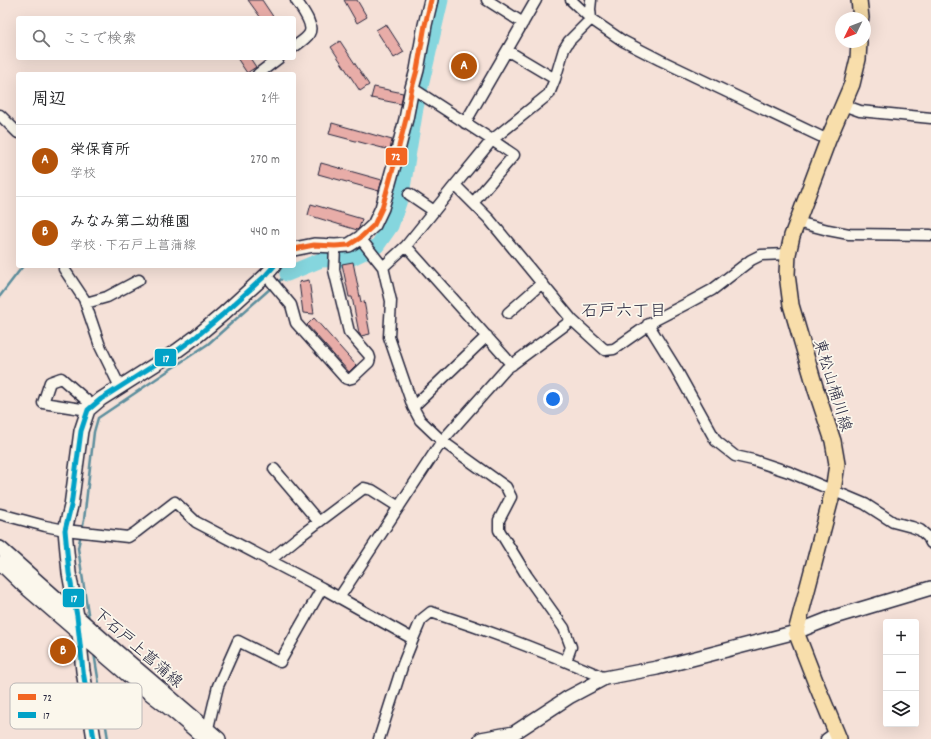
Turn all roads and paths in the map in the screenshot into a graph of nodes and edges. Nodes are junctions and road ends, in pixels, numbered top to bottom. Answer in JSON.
{"nodes":[{"id":1,"x":296,"y":0,"type":"edge"},
{"id":2,"x":431,"y":0,"type":"edge"},
{"id":3,"x":486,"y":0,"type":"edge"},
{"id":4,"x":536,"y":0,"type":"edge"},
{"id":5,"x":571,"y":0,"type":"edge"},
{"id":6,"x":591,"y":0,"type":"edge"},
{"id":7,"x":859,"y":0,"type":"edge"},
{"id":8,"x":860,"y":12,"type":"edge"},
{"id":9,"x":591,"y":19,"type":"junction"},
{"id":10,"x":523,"y":23,"type":"junction"},
{"id":11,"x":296,"y":45,"type":"edge"},
{"id":12,"x":859,"y":48,"type":"edge"},
{"id":13,"x":508,"y":51,"type":"junction"},
{"id":14,"x":276,"y":60,"type":"edge"},
{"id":15,"x":261,"y":72,"type":"edge"},
{"id":16,"x":555,"y":79,"type":"junction"},
{"id":17,"x":412,"y":88,"type":"junction"},
{"id":18,"x":843,"y":105,"type":"junction"},
{"id":19,"x":0,"y":116,"type":"edge"},
{"id":20,"x":931,"y":118,"type":"edge"},
{"id":21,"x":465,"y":123,"type":"junction"},
{"id":22,"x":16,"y":131,"type":"edge"},
{"id":23,"x":492,"y":140,"type":"junction"},
{"id":24,"x":828,"y":140,"type":"junction"},
{"id":25,"x":455,"y":184,"type":"junction"},
{"id":26,"x":409,"y":194,"type":"dead end"},
{"id":27,"x":473,"y":203,"type":"junction"},
{"id":28,"x":434,"y":211,"type":"junction"},
{"id":29,"x":797,"y":222,"type":"junction"},
{"id":30,"x":931,"y":235,"type":"edge"},
{"id":31,"x":360,"y":238,"type":"junction"},
{"id":32,"x":335,"y":246,"type":"junction"},
{"id":33,"x":406,"y":246,"type":"junction"},
{"id":34,"x":296,"y":249,"type":"edge"},
{"id":35,"x":788,"y":254,"type":"junction"},
{"id":36,"x":382,"y":267,"type":"junction"},
{"id":37,"x":64,"y":269,"type":"dead end"},
{"id":38,"x":270,"y":270,"type":"edge"},
{"id":39,"x":139,"y":280,"type":"dead end"},
{"id":40,"x":542,"y":283,"type":"junction"},
{"id":41,"x":86,"y":303,"type":"junction"},
{"id":42,"x":508,"y":313,"type":"dead end"},
{"id":43,"x":572,"y":320,"type":"junction"},
{"id":44,"x":648,"y":324,"type":"junction"},
{"id":45,"x":486,"y":336,"type":"junction"},
{"id":46,"x":512,"y":365,"type":"junction"},
{"id":47,"x":120,"y":387,"type":"junction"},
{"id":48,"x":413,"y":407,"type":"junction"},
{"id":49,"x":442,"y":441,"type":"junction"},
{"id":50,"x":274,"y":469,"type":"dead end"},
{"id":51,"x":833,"y":491,"type":"junction"},
{"id":52,"x":399,"y":507,"type":"junction"},
{"id":53,"x":0,"y":514,"type":"edge"},
{"id":54,"x":319,"y":522,"type":"junction"},
{"id":55,"x":65,"y":530,"type":"junction"},
{"id":56,"x":931,"y":544,"type":"edge"},
{"id":57,"x":0,"y":548,"type":"edge"},
{"id":58,"x":269,"y":561,"type":"junction"},
{"id":59,"x":0,"y":563,"type":"edge"},
{"id":60,"x":322,"y":588,"type":"junction"},
{"id":61,"x":931,"y":588,"type":"edge"},
{"id":62,"x":339,"y":598,"type":"junction"},
{"id":63,"x":77,"y":616,"type":"junction"},
{"id":64,"x":796,"y":632,"type":"junction"},
{"id":65,"x":79,"y":633,"type":"junction"},
{"id":66,"x":413,"y":639,"type":"junction"},
{"id":67,"x":566,"y":661,"type":"junction"},
{"id":68,"x":605,"y":678,"type":"junction"},
{"id":69,"x":85,"y":683,"type":"edge"},
{"id":70,"x":137,"y":683,"type":"edge"},
{"id":71,"x":142,"y":687,"type":"edge"},
{"id":72,"x":92,"y":729,"type":"edge"},
{"id":73,"x":206,"y":734,"type":"edge"},
{"id":74,"x":518,"y":736,"type":"edge"},
{"id":75,"x":834,"y":737,"type":"edge"},
{"id":76,"x":94,"y":739,"type":"edge"},
{"id":77,"x":219,"y":739,"type":"edge"},
{"id":78,"x":379,"y":739,"type":"edge"},
{"id":79,"x":481,"y":739,"type":"edge"}],
"edges":[{"from":1,"to":11,"type":"street"},
{"from":2,"to":17,"type":"street"},
{"from":3,"to":10,"type":"street"},
{"from":4,"to":10,"type":"street"},
{"from":5,"to":9,"type":"street"},
{"from":6,"to":9,"type":"street"},
{"from":7,"to":8,"type":"main road"},
{"from":9,"to":16,"type":"street"},
{"from":9,"to":24,"type":"street"},
{"from":10,"to":13,"type":"street"},
{"from":12,"to":18,"type":"main road","name":"東松山桶川線"},
{"from":13,"to":16,"type":"street"},
{"from":13,"to":21,"type":"street"},
{"from":14,"to":15,"type":"street"},
{"from":16,"to":23,"type":"street"},
{"from":17,"to":21,"type":"street"},
{"from":17,"to":31,"type":"street"},
{"from":18,"to":20,"type":"street"},
{"from":18,"to":24,"type":"main road","name":"東松山桶川線"},
{"from":19,"to":22,"type":"street"},
{"from":21,"to":23,"type":"street"},
{"from":23,"to":25,"type":"street"},
{"from":23,"to":27,"type":"street"},
{"from":24,"to":29,"type":"main road","name":"東松山桶川線"},
{"from":25,"to":27,"type":"street"},
{"from":25,"to":28,"type":"street"},
{"from":26,"to":28,"type":"street"},
{"from":27,"to":40,"type":"street"},
{"from":28,"to":33,"type":"street"},
{"from":29,"to":30,"type":"street"},
{"from":29,"to":35,"type":"main road","name":"東松山桶川線"},
{"from":31,"to":32,"type":"street"},
{"from":31,"to":36,"type":"street"},
{"from":32,"to":34,"type":"street"},
{"from":32,"to":38,"type":"street"},
{"from":33,"to":36,"type":"street"},
{"from":33,"to":45,"type":"street"},
{"from":35,"to":44,"type":"street"},
{"from":35,"to":51,"type":"main road","name":"東松山桶川線"},
{"from":36,"to":48,"type":"street"},
{"from":37,"to":41,"type":"street"},
{"from":38,"to":47,"type":"street"},
{"from":39,"to":41,"type":"street"},
{"from":40,"to":42,"type":"street"},
{"from":40,"to":43,"type":"street"},
{"from":41,"to":47,"type":"street"},
{"from":43,"to":44,"type":"street"},
{"from":43,"to":46,"type":"street"},
{"from":44,"to":51,"type":"street"},
{"from":45,"to":46,"type":"street"},
{"from":45,"to":48,"type":"street"},
{"from":46,"to":49,"type":"street"},
{"from":47,"to":55,"type":"street"},
{"from":48,"to":49,"type":"street"},
{"from":49,"to":52,"type":"street"},
{"from":49,"to":67,"type":"street"},
{"from":50,"to":54,"type":"street"},
{"from":51,"to":56,"type":"street"},
{"from":51,"to":64,"type":"main road","name":"東松山桶川線"},
{"from":52,"to":54,"type":"street"},
{"from":52,"to":62,"type":"street"},
{"from":53,"to":55,"type":"street"},
{"from":54,"to":58,"type":"street"},
{"from":55,"to":58,"type":"street"},
{"from":55,"to":63,"type":"street"},
{"from":57,"to":63,"type":"street","name":"下石戸上菖蒲線"},
{"from":58,"to":60,"type":"street"},
{"from":59,"to":65,"type":"street","name":"下石戸上菖蒲線"},
{"from":60,"to":62,"type":"street"},
{"from":60,"to":73,"type":"street"},
{"from":61,"to":64,"type":"street"},
{"from":62,"to":66,"type":"street"},
{"from":63,"to":65,"type":"street"},
{"from":63,"to":73,"type":"street","name":"下石戸上菖蒲線"},
{"from":64,"to":68,"type":"street"},
{"from":64,"to":75,"type":"main road"},
{"from":65,"to":69,"type":"street"},
{"from":65,"to":70,"type":"street","name":"下石戸上菖蒲線"},
{"from":66,"to":67,"type":"street"},
{"from":66,"to":78,"type":"street"},
{"from":67,"to":68,"type":"street"},
{"from":68,"to":74,"type":"street"},
{"from":71,"to":73,"type":"street","name":"下石戸上菖蒲線"},
{"from":72,"to":76,"type":"street"},
{"from":73,"to":77,"type":"street","name":"下石戸上菖蒲線"},
{"from":74,"to":79,"type":"street"}]}
